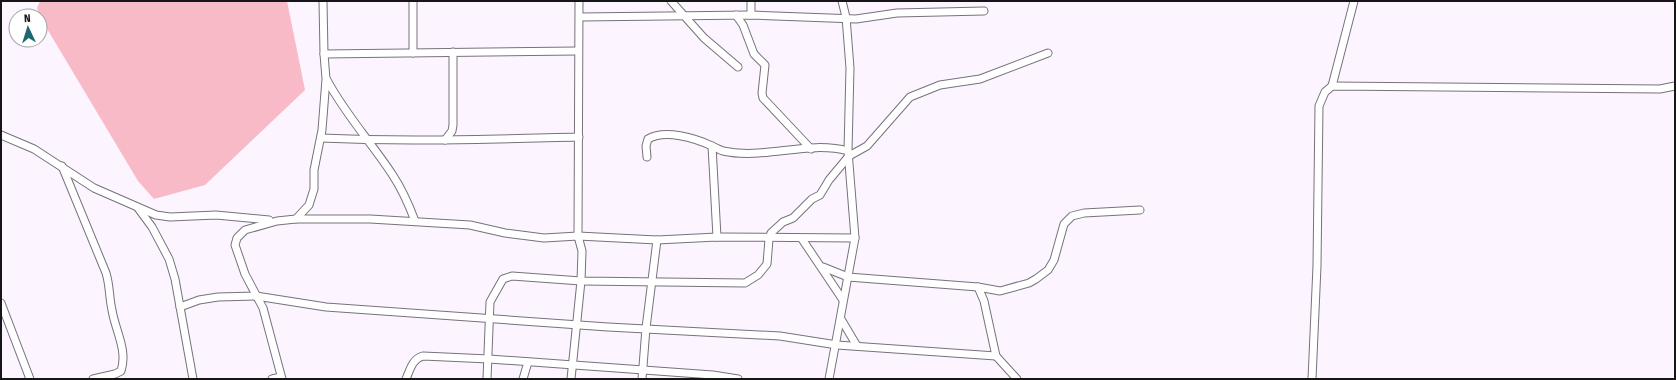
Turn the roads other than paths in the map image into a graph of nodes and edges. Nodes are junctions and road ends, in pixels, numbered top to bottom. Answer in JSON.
{"nodes":[{"id":1,"x":323,"y":1,"type":"edge"},
{"id":2,"x":413,"y":1,"type":"edge"},
{"id":3,"x":579,"y":1,"type":"edge"},
{"id":4,"x":671,"y":1,"type":"edge"},
{"id":5,"x":751,"y":1,"type":"edge"},
{"id":6,"x":842,"y":1,"type":"edge"},
{"id":7,"x":1354,"y":1,"type":"edge"},
{"id":8,"x":984,"y":11,"type":"dead end"},
{"id":9,"x":751,"y":15,"type":"junction"},
{"id":10,"x":684,"y":16,"type":"junction"},
{"id":11,"x":736,"y":16,"type":"junction"},
{"id":12,"x":580,"y":17,"type":"junction"},
{"id":13,"x":846,"y":18,"type":"junction"},
{"id":14,"x":578,"y":51,"type":"junction"},
{"id":15,"x":453,"y":52,"type":"junction"},
{"id":16,"x":413,"y":53,"type":"junction"},
{"id":17,"x":1048,"y":53,"type":"dead end"},
{"id":18,"x":324,"y":54,"type":"junction"},
{"id":19,"x":738,"y":67,"type":"dead end"},
{"id":20,"x":326,"y":79,"type":"junction"},
{"id":21,"x":1332,"y":86,"type":"junction"},
{"id":22,"x":1675,"y":86,"type":"edge"},
{"id":23,"x":1,"y":135,"type":"edge"},
{"id":24,"x":579,"y":137,"type":"junction"},
{"id":25,"x":321,"y":138,"type":"junction"},
{"id":26,"x":367,"y":140,"type":"junction"},
{"id":27,"x":445,"y":140,"type":"junction"},
{"id":28,"x":712,"y":146,"type":"junction"},
{"id":29,"x":811,"y":149,"type":"junction"},
{"id":30,"x":849,"y":154,"type":"junction"},
{"id":31,"x":647,"y":157,"type":"dead end"},
{"id":32,"x":62,"y":166,"type":"junction"},
{"id":33,"x":138,"y":208,"type":"junction"},
{"id":34,"x":1140,"y":210,"type":"dead end"},
{"id":35,"x":296,"y":219,"type":"junction"},
{"id":36,"x":277,"y":221,"type":"junction"},
{"id":37,"x":415,"y":222,"type":"junction"},
{"id":38,"x":578,"y":236,"type":"junction"},
{"id":39,"x":717,"y":237,"type":"junction"},
{"id":40,"x":855,"y":238,"type":"junction"},
{"id":41,"x":769,"y":239,"type":"junction"},
{"id":42,"x":802,"y":239,"type":"junction"},
{"id":43,"x":657,"y":240,"type":"junction"},
{"id":44,"x":823,"y":268,"type":"junction"},
{"id":45,"x":848,"y":277,"type":"junction"},
{"id":46,"x":581,"y":281,"type":"junction"},
{"id":47,"x":651,"y":283,"type":"junction"},
{"id":48,"x":978,"y":286,"type":"junction"},
{"id":49,"x":256,"y":296,"type":"junction"},
{"id":50,"x":844,"y":300,"type":"junction"},
{"id":51,"x":1,"y":304,"type":"edge"},
{"id":52,"x":180,"y":307,"type":"junction"},
{"id":53,"x":490,"y":318,"type":"junction"},
{"id":54,"x":841,"y":319,"type":"junction"},
{"id":55,"x":576,"y":324,"type":"junction"},
{"id":56,"x":646,"y":328,"type":"junction"},
{"id":57,"x":837,"y":345,"type":"junction"},
{"id":58,"x":857,"y":346,"type":"junction"},
{"id":59,"x":996,"y":356,"type":"junction"},
{"id":60,"x":489,"y":359,"type":"junction"},
{"id":61,"x":528,"y":362,"type":"junction"},
{"id":62,"x":572,"y":365,"type":"junction"},
{"id":63,"x":641,"y":370,"type":"junction"},
{"id":64,"x":282,"y":378,"type":"edge"},
{"id":65,"x":30,"y":379,"type":"edge"},
{"id":66,"x":93,"y":379,"type":"edge"},
{"id":67,"x":193,"y":379,"type":"edge"},
{"id":68,"x":272,"y":379,"type":"edge"},
{"id":69,"x":406,"y":379,"type":"edge"},
{"id":70,"x":487,"y":379,"type":"edge"},
{"id":71,"x":523,"y":379,"type":"edge"},
{"id":72,"x":571,"y":379,"type":"edge"},
{"id":73,"x":642,"y":379,"type":"edge"},
{"id":74,"x":738,"y":379,"type":"edge"},
{"id":75,"x":830,"y":379,"type":"edge"},
{"id":76,"x":1017,"y":379,"type":"edge"},
{"id":77,"x":1312,"y":379,"type":"edge"}],
"edges":[{"from":1,"to":18,"type":"street"},
{"from":2,"to":16,"type":"street"},
{"from":3,"to":12,"type":"street"},
{"from":4,"to":10,"type":"street"},
{"from":5,"to":9,"type":"street"},
{"from":6,"to":13,"type":"street"},
{"from":7,"to":21,"type":"street"},
{"from":8,"to":13,"type":"street"},
{"from":9,"to":11,"type":"street"},
{"from":9,"to":13,"type":"street"},
{"from":10,"to":11,"type":"street"},
{"from":10,"to":12,"type":"street"},
{"from":10,"to":19,"type":"street"},
{"from":11,"to":29,"type":"street"},
{"from":12,"to":14,"type":"street"},
{"from":13,"to":30,"type":"street"},
{"from":14,"to":15,"type":"street"},
{"from":14,"to":24,"type":"street"},
{"from":15,"to":16,"type":"street"},
{"from":15,"to":27,"type":"street"},
{"from":16,"to":18,"type":"street"},
{"from":17,"to":30,"type":"street"},
{"from":18,"to":20,"type":"street"},
{"from":20,"to":25,"type":"street"},
{"from":20,"to":26,"type":"street"},
{"from":21,"to":22,"type":"street"},
{"from":21,"to":77,"type":"street"},
{"from":23,"to":32,"type":"street"},
{"from":24,"to":27,"type":"street"},
{"from":24,"to":38,"type":"street"},
{"from":25,"to":26,"type":"street"},
{"from":25,"to":35,"type":"street"},
{"from":26,"to":27,"type":"street"},
{"from":26,"to":37,"type":"street"},
{"from":28,"to":29,"type":"street"},
{"from":28,"to":31,"type":"street"},
{"from":28,"to":39,"type":"street"},
{"from":29,"to":30,"type":"street"},
{"from":30,"to":40,"type":"street"},
{"from":30,"to":41,"type":"street"},
{"from":32,"to":33,"type":"street"},
{"from":32,"to":66,"type":"street"},
{"from":33,"to":36,"type":"street"},
{"from":33,"to":52,"type":"street"},
{"from":34,"to":48,"type":"street"},
{"from":35,"to":36,"type":"street"},
{"from":35,"to":37,"type":"street"},
{"from":36,"to":49,"type":"street"},
{"from":37,"to":38,"type":"street"},
{"from":38,"to":43,"type":"street"},
{"from":38,"to":46,"type":"street"},
{"from":39,"to":41,"type":"street"},
{"from":39,"to":43,"type":"street"},
{"from":40,"to":42,"type":"street"},
{"from":40,"to":45,"type":"street"},
{"from":41,"to":42,"type":"street"},
{"from":41,"to":47,"type":"street"},
{"from":42,"to":44,"type":"street"},
{"from":43,"to":47,"type":"street"},
{"from":44,"to":45,"type":"street"},
{"from":44,"to":50,"type":"street"},
{"from":45,"to":48,"type":"street"},
{"from":45,"to":50,"type":"street"},
{"from":46,"to":47,"type":"street"},
{"from":46,"to":53,"type":"street"},
{"from":46,"to":55,"type":"street"},
{"from":47,"to":56,"type":"street"},
{"from":48,"to":59,"type":"street"},
{"from":49,"to":52,"type":"street"},
{"from":49,"to":53,"type":"street"},
{"from":49,"to":64,"type":"street"},
{"from":50,"to":54,"type":"street"},
{"from":51,"to":65,"type":"street"},
{"from":52,"to":67,"type":"street"},
{"from":53,"to":55,"type":"street"},
{"from":53,"to":60,"type":"street"},
{"from":54,"to":57,"type":"street"},
{"from":54,"to":58,"type":"street"},
{"from":55,"to":56,"type":"street"},
{"from":55,"to":62,"type":"street"},
{"from":56,"to":57,"type":"street"},
{"from":56,"to":63,"type":"street"},
{"from":57,"to":58,"type":"street"},
{"from":57,"to":75,"type":"street"},
{"from":58,"to":59,"type":"street"},
{"from":59,"to":76,"type":"street"},
{"from":60,"to":61,"type":"street"},
{"from":60,"to":69,"type":"street"},
{"from":60,"to":70,"type":"street"},
{"from":61,"to":62,"type":"street"},
{"from":61,"to":71,"type":"street"},
{"from":62,"to":63,"type":"street"},
{"from":62,"to":72,"type":"street"},
{"from":63,"to":73,"type":"street"},
{"from":63,"to":74,"type":"street"},
{"from":64,"to":68,"type":"street"}]}
